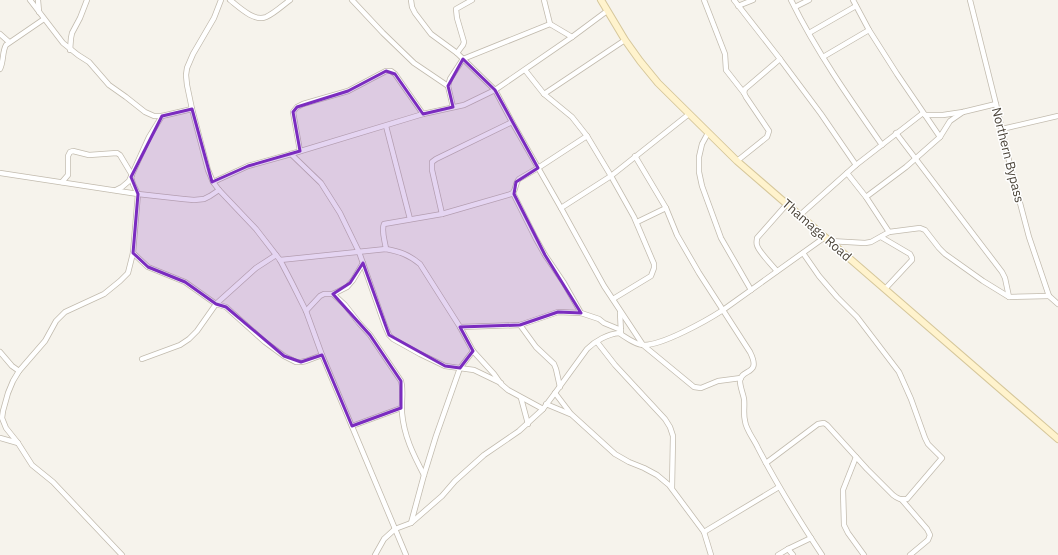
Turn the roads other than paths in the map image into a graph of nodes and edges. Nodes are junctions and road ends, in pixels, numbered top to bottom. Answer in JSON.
{"nodes":[{"id":1,"x":30,"y":0,"type":"edge"},
{"id":2,"x":38,"y":0,"type":"edge"},
{"id":3,"x":87,"y":0,"type":"edge"},
{"id":4,"x":221,"y":0,"type":"edge"},
{"id":5,"x":230,"y":0,"type":"edge"},
{"id":6,"x":290,"y":0,"type":"edge"},
{"id":7,"x":352,"y":0,"type":"edge"},
{"id":8,"x":411,"y":0,"type":"edge"},
{"id":9,"x":472,"y":0,"type":"edge"},
{"id":10,"x":544,"y":0,"type":"edge"},
{"id":11,"x":601,"y":0,"type":"edge"},
{"id":12,"x":704,"y":0,"type":"edge"},
{"id":13,"x":734,"y":0,"type":"edge"},
{"id":14,"x":753,"y":0,"type":"edge"},
{"id":15,"x":791,"y":0,"type":"edge"},
{"id":16,"x":809,"y":0,"type":"edge"},
{"id":17,"x":853,"y":0,"type":"edge"},
{"id":18,"x":970,"y":0,"type":"edge"},
{"id":19,"x":738,"y":6,"type":"junction"},
{"id":20,"x":856,"y":6,"type":"junction"},
{"id":21,"x":794,"y":7,"type":"junction"},
{"id":22,"x":607,"y":11,"type":"junction"},
{"id":23,"x":40,"y":12,"type":"junction"},
{"id":24,"x":44,"y":19,"type":"junction"},
{"id":25,"x":550,"y":24,"type":"junction"},
{"id":26,"x":869,"y":30,"type":"junction"},
{"id":27,"x":809,"y":33,"type":"junction"},
{"id":28,"x":0,"y":34,"type":"edge"},
{"id":29,"x":572,"y":37,"type":"junction"},
{"id":30,"x":625,"y":40,"type":"junction"},
{"id":31,"x":10,"y":42,"type":"junction"},
{"id":32,"x":70,"y":50,"type":"junction"},
{"id":33,"x":458,"y":53,"type":"junction"},
{"id":34,"x":823,"y":57,"type":"junction"},
{"id":35,"x":463,"y":59,"type":"junction"},
{"id":36,"x":780,"y":59,"type":"junction"},
{"id":37,"x":0,"y":69,"type":"edge"},
{"id":38,"x":525,"y":70,"type":"junction"},
{"id":39,"x":448,"y":86,"type":"junction"},
{"id":40,"x":495,"y":90,"type":"junction"},
{"id":41,"x":744,"y":92,"type":"junction"},
{"id":42,"x":544,"y":94,"type":"junction"},
{"id":43,"x":996,"y":104,"type":"junction"},
{"id":44,"x":453,"y":107,"type":"junction"},
{"id":45,"x":192,"y":110,"type":"junction"},
{"id":46,"x":964,"y":112,"type":"junction"},
{"id":47,"x":423,"y":114,"type":"junction"},
{"id":48,"x":688,"y":114,"type":"junction"},
{"id":49,"x":924,"y":114,"type":"junction"},
{"id":50,"x":162,"y":116,"type":"junction"},
{"id":51,"x":1058,"y":116,"type":"edge"},
{"id":52,"x":512,"y":122,"type":"junction"},
{"id":53,"x":386,"y":126,"type":"junction"},
{"id":54,"x":1002,"y":129,"type":"junction"},
{"id":55,"x":708,"y":133,"type":"junction"},
{"id":56,"x":896,"y":133,"type":"junction"},
{"id":57,"x":587,"y":136,"type":"junction"},
{"id":58,"x":940,"y":136,"type":"junction"},
{"id":59,"x":882,"y":145,"type":"junction"},
{"id":60,"x":300,"y":151,"type":"junction"},
{"id":61,"x":291,"y":154,"type":"junction"},
{"id":62,"x":635,"y":156,"type":"junction"},
{"id":63,"x":916,"y":159,"type":"junction"},
{"id":64,"x":737,"y":161,"type":"junction"},
{"id":65,"x":856,"y":165,"type":"junction"},
{"id":66,"x":538,"y":168,"type":"junction"},
{"id":67,"x":0,"y":173,"type":"edge"},
{"id":68,"x":847,"y":173,"type":"junction"},
{"id":69,"x":131,"y":176,"type":"junction"},
{"id":70,"x":611,"y":176,"type":"junction"},
{"id":71,"x":62,"y":182,"type":"junction"},
{"id":72,"x":213,"y":182,"type":"junction"},
{"id":73,"x":116,"y":190,"type":"junction"},
{"id":74,"x":219,"y":190,"type":"junction"},
{"id":75,"x":513,"y":193,"type":"junction"},
{"id":76,"x":138,"y":194,"type":"junction"},
{"id":77,"x":866,"y":197,"type":"junction"},
{"id":78,"x":787,"y":204,"type":"junction"},
{"id":79,"x":561,"y":208,"type":"junction"},
{"id":80,"x":666,"y":208,"type":"junction"},
{"id":81,"x":442,"y":214,"type":"junction"},
{"id":82,"x":800,"y":215,"type":"junction"},
{"id":83,"x":410,"y":220,"type":"junction"},
{"id":84,"x":637,"y":222,"type":"junction"},
{"id":85,"x":890,"y":232,"type":"junction"},
{"id":86,"x":881,"y":237,"type":"junction"},
{"id":87,"x":828,"y":239,"type":"junction"},
{"id":88,"x":386,"y":249,"type":"junction"},
{"id":89,"x":359,"y":252,"type":"junction"},
{"id":90,"x":133,"y":253,"type":"junction"},
{"id":91,"x":803,"y":253,"type":"junction"},
{"id":92,"x":276,"y":255,"type":"junction"},
{"id":93,"x":280,"y":260,"type":"junction"},
{"id":94,"x":363,"y":263,"type":"junction"},
{"id":95,"x":777,"y":270,"type":"junction"},
{"id":96,"x":885,"y":289,"type":"junction"},
{"id":97,"x":751,"y":290,"type":"junction"},
{"id":98,"x":333,"y":294,"type":"junction"},
{"id":99,"x":1049,"y":296,"type":"junction"},
{"id":100,"x":1009,"y":297,"type":"junction"},
{"id":101,"x":613,"y":299,"type":"junction"},
{"id":102,"x":1057,"y":303,"type":"edge"},
{"id":103,"x":216,"y":304,"type":"junction"},
{"id":104,"x":620,"y":310,"type":"junction"},
{"id":105,"x":723,"y":310,"type":"junction"},
{"id":106,"x":306,"y":311,"type":"junction"},
{"id":107,"x":581,"y":313,"type":"junction"},
{"id":108,"x":520,"y":326,"type":"junction"},
{"id":109,"x":460,"y":327,"type":"junction"},
{"id":110,"x":621,"y":332,"type":"junction"},
{"id":111,"x":597,"y":342,"type":"junction"},
{"id":112,"x":643,"y":345,"type":"junction"},
{"id":113,"x":473,"y":351,"type":"junction"},
{"id":114,"x":0,"y":352,"type":"edge"},
{"id":115,"x":322,"y":355,"type":"junction"},
{"id":116,"x":142,"y":359,"type":"dead end"},
{"id":117,"x":460,"y":368,"type":"junction"},
{"id":118,"x":19,"y":371,"type":"junction"},
{"id":119,"x":741,"y":378,"type":"junction"},
{"id":120,"x":501,"y":384,"type":"junction"},
{"id":121,"x":560,"y":387,"type":"junction"},
{"id":122,"x":556,"y":393,"type":"junction"},
{"id":123,"x":522,"y":398,"type":"junction"},
{"id":124,"x":546,"y":404,"type":"junction"},
{"id":125,"x":401,"y":408,"type":"junction"},
{"id":126,"x":543,"y":409,"type":"junction"},
{"id":127,"x":1,"y":412,"type":"edge"},
{"id":128,"x":571,"y":414,"type":"junction"},
{"id":129,"x":528,"y":424,"type":"junction"},
{"id":130,"x":352,"y":426,"type":"junction"},
{"id":131,"x":0,"y":438,"type":"edge"},
{"id":132,"x":1058,"y":439,"type":"edge"},
{"id":133,"x":18,"y":443,"type":"junction"},
{"id":134,"x":856,"y":457,"type":"junction"},
{"id":135,"x":766,"y":463,"type":"junction"},
{"id":136,"x":424,"y":475,"type":"junction"},
{"id":137,"x":779,"y":487,"type":"junction"},
{"id":138,"x":672,"y":489,"type":"junction"},
{"id":139,"x":902,"y":500,"type":"junction"},
{"id":140,"x":411,"y":523,"type":"junction"},
{"id":141,"x":395,"y":529,"type":"junction"},
{"id":142,"x":704,"y":532,"type":"junction"},
{"id":143,"x":811,"y":538,"type":"junction"},
{"id":144,"x":788,"y":549,"type":"junction"},
{"id":145,"x":122,"y":555,"type":"edge"},
{"id":146,"x":376,"y":555,"type":"edge"},
{"id":147,"x":406,"y":555,"type":"edge"},
{"id":148,"x":710,"y":555,"type":"edge"},
{"id":149,"x":778,"y":555,"type":"edge"},
{"id":150,"x":792,"y":555,"type":"edge"},
{"id":151,"x":822,"y":555,"type":"edge"},
{"id":152,"x":864,"y":555,"type":"edge"},
{"id":153,"x":910,"y":555,"type":"edge"}],
"edges":[{"from":1,"to":23,"type":"street"},
{"from":2,"to":23,"type":"street"},
{"from":3,"to":32,"type":"street"},
{"from":4,"to":45,"type":"street"},
{"from":5,"to":6,"type":"street"},
{"from":7,"to":39,"type":"street"},
{"from":8,"to":33,"type":"street"},
{"from":9,"to":33,"type":"street"},
{"from":10,"to":25,"type":"street"},
{"from":11,"to":22,"type":"main road","name":"Thamaga Road"},
{"from":12,"to":41,"type":"street"},
{"from":13,"to":19,"type":"street"},
{"from":14,"to":19,"type":"street"},
{"from":15,"to":21,"type":"street"},
{"from":16,"to":21,"type":"street"},
{"from":17,"to":20,"type":"street"},
{"from":18,"to":43,"type":"street","name":"Northern Bypass"},
{"from":19,"to":36,"type":"street"},
{"from":20,"to":26,"type":"street"},
{"from":20,"to":27,"type":"street"},
{"from":21,"to":27,"type":"street"},
{"from":22,"to":29,"type":"street"},
{"from":22,"to":30,"type":"main road","name":"Thamaga Road"},
{"from":23,"to":24,"type":"street"},
{"from":24,"to":31,"type":"street"},
{"from":24,"to":32,"type":"street"},
{"from":25,"to":29,"type":"street"},
{"from":25,"to":35,"type":"street"},
{"from":26,"to":34,"type":"street"},
{"from":26,"to":49,"type":"street"},
{"from":27,"to":34,"type":"street"},
{"from":28,"to":31,"type":"street"},
{"from":29,"to":38,"type":"street"},
{"from":30,"to":42,"type":"street"},
{"from":30,"to":48,"type":"main road","name":"Thamaga Road"},
{"from":31,"to":37,"type":"street"},
{"from":32,"to":50,"type":"street"},
{"from":33,"to":35,"type":"street"},
{"from":34,"to":59,"type":"street"},
{"from":35,"to":39,"type":"street"},
{"from":35,"to":40,"type":"street"},
{"from":36,"to":41,"type":"street"},
{"from":36,"to":65,"type":"street"},
{"from":38,"to":40,"type":"street"},
{"from":38,"to":42,"type":"street"},
{"from":39,"to":44,"type":"street"},
{"from":40,"to":44,"type":"street"},
{"from":40,"to":52,"type":"street"},
{"from":41,"to":64,"type":"street"},
{"from":42,"to":57,"type":"street"},
{"from":43,"to":46,"type":"street"},
{"from":43,"to":54,"type":"street","name":"Northern Bypass"},
{"from":44,"to":47,"type":"street"},
{"from":45,"to":50,"type":"street"},
{"from":45,"to":72,"type":"street"},
{"from":46,"to":49,"type":"street"},
{"from":46,"to":58,"type":"street"},
{"from":47,"to":53,"type":"street"},
{"from":47,"to":60,"type":"street"},
{"from":48,"to":55,"type":"main road","name":"Thamaga Road"},
{"from":48,"to":62,"type":"street"},
{"from":49,"to":56,"type":"street"},
{"from":49,"to":58,"type":"street"},
{"from":50,"to":69,"type":"street"},
{"from":51,"to":54,"type":"street"},
{"from":52,"to":66,"type":"street"},
{"from":52,"to":81,"type":"street"},
{"from":53,"to":60,"type":"street"},
{"from":53,"to":83,"type":"street"},
{"from":54,"to":99,"type":"street","name":"Northern Bypass"},
{"from":55,"to":64,"type":"main road","name":"Thamaga Road"},
{"from":55,"to":97,"type":"street"},
{"from":56,"to":59,"type":"street"},
{"from":56,"to":63,"type":"street"},
{"from":57,"to":66,"type":"street"},
{"from":57,"to":70,"type":"street"},
{"from":58,"to":63,"type":"street"},
{"from":59,"to":65,"type":"street"},
{"from":60,"to":61,"type":"street"},
{"from":61,"to":72,"type":"street"},
{"from":61,"to":89,"type":"street"},
{"from":62,"to":70,"type":"street"},
{"from":62,"to":80,"type":"street"},
{"from":63,"to":77,"type":"street"},
{"from":63,"to":100,"type":"street"},
{"from":64,"to":78,"type":"main road","name":"Thamaga Road"},
{"from":65,"to":68,"type":"street"},
{"from":66,"to":75,"type":"street"},
{"from":66,"to":79,"type":"street"},
{"from":67,"to":71,"type":"street"},
{"from":68,"to":77,"type":"street"},
{"from":68,"to":82,"type":"street"},
{"from":69,"to":71,"type":"street"},
{"from":69,"to":73,"type":"street"},
{"from":69,"to":76,"type":"street"},
{"from":70,"to":79,"type":"street"},
{"from":70,"to":84,"type":"street"},
{"from":71,"to":73,"type":"street"},
{"from":72,"to":74,"type":"street"},
{"from":73,"to":76,"type":"street"},
{"from":74,"to":76,"type":"street"},
{"from":74,"to":92,"type":"street"},
{"from":75,"to":81,"type":"street"},
{"from":75,"to":107,"type":"street"},
{"from":76,"to":90,"type":"street"},
{"from":77,"to":85,"type":"street"},
{"from":78,"to":82,"type":"main road","name":"Thamaga Road"},
{"from":78,"to":95,"type":"street"},
{"from":79,"to":101,"type":"street"},
{"from":80,"to":84,"type":"street"},
{"from":80,"to":105,"type":"street"},
{"from":81,"to":83,"type":"street"},
{"from":82,"to":87,"type":"main road","name":"Thamaga Road"},
{"from":83,"to":88,"type":"street"},
{"from":84,"to":101,"type":"street"},
{"from":85,"to":86,"type":"street"},
{"from":85,"to":100,"type":"street"},
{"from":86,"to":87,"type":"street"},
{"from":86,"to":96,"type":"street"},
{"from":87,"to":91,"type":"street"},
{"from":87,"to":96,"type":"main road","name":"Thamaga Road"},
{"from":88,"to":89,"type":"street"},
{"from":88,"to":109,"type":"street"},
{"from":89,"to":93,"type":"street"},
{"from":89,"to":94,"type":"street"},
{"from":90,"to":103,"type":"street"},
{"from":90,"to":118,"type":"street"},
{"from":91,"to":95,"type":"street"},
{"from":91,"to":139,"type":"street"},
{"from":92,"to":93,"type":"street"},
{"from":92,"to":103,"type":"street"},
{"from":93,"to":106,"type":"street"},
{"from":94,"to":98,"type":"street"},
{"from":94,"to":117,"type":"street"},
{"from":95,"to":97,"type":"street"},
{"from":96,"to":132,"type":"main road","name":"Thamaga Road"},
{"from":97,"to":105,"type":"street"},
{"from":98,"to":106,"type":"street"},
{"from":98,"to":125,"type":"street"},
{"from":99,"to":100,"type":"street"},
{"from":99,"to":102,"type":"street"},
{"from":101,"to":104,"type":"street"},
{"from":103,"to":115,"type":"street"},
{"from":103,"to":116,"type":"street"},
{"from":104,"to":110,"type":"street"},
{"from":104,"to":112,"type":"street"},
{"from":105,"to":112,"type":"street"},
{"from":105,"to":119,"type":"street"},
{"from":106,"to":115,"type":"street"},
{"from":107,"to":108,"type":"street"},
{"from":107,"to":110,"type":"street"},
{"from":108,"to":109,"type":"street"},
{"from":108,"to":121,"type":"street"},
{"from":109,"to":113,"type":"street"},
{"from":110,"to":111,"type":"street"},
{"from":110,"to":112,"type":"street"},
{"from":111,"to":121,"type":"street"},
{"from":111,"to":138,"type":"street"},
{"from":112,"to":119,"type":"street"},
{"from":113,"to":117,"type":"street"},
{"from":113,"to":120,"type":"street"},
{"from":114,"to":118,"type":"street"},
{"from":115,"to":130,"type":"street"},
{"from":117,"to":120,"type":"street"},
{"from":117,"to":136,"type":"street"},
{"from":118,"to":127,"type":"street"},
{"from":119,"to":135,"type":"street"},
{"from":120,"to":123,"type":"street"},
{"from":121,"to":122,"type":"street"},
{"from":122,"to":124,"type":"street"},
{"from":122,"to":128,"type":"street"},
{"from":123,"to":126,"type":"street"},
{"from":123,"to":129,"type":"street"},
{"from":124,"to":126,"type":"street"},
{"from":124,"to":128,"type":"street"},
{"from":125,"to":130,"type":"street"},
{"from":125,"to":136,"type":"street"},
{"from":126,"to":129,"type":"street"},
{"from":127,"to":133,"type":"street"},
{"from":128,"to":138,"type":"street"},
{"from":129,"to":140,"type":"street"},
{"from":130,"to":141,"type":"street"},
{"from":131,"to":133,"type":"street"},
{"from":133,"to":145,"type":"street"},
{"from":134,"to":135,"type":"street"},
{"from":134,"to":139,"type":"street"},
{"from":134,"to":152,"type":"street"},
{"from":135,"to":137,"type":"street"},
{"from":136,"to":140,"type":"street"},
{"from":137,"to":142,"type":"street"},
{"from":137,"to":143,"type":"street"},
{"from":138,"to":142,"type":"street"},
{"from":139,"to":153,"type":"street"},
{"from":140,"to":141,"type":"street"},
{"from":141,"to":146,"type":"street"},
{"from":141,"to":147,"type":"street"},
{"from":142,"to":148,"type":"street"},
{"from":143,"to":144,"type":"street"},
{"from":143,"to":151,"type":"street"},
{"from":144,"to":149,"type":"street"},
{"from":144,"to":150,"type":"street"}]}
